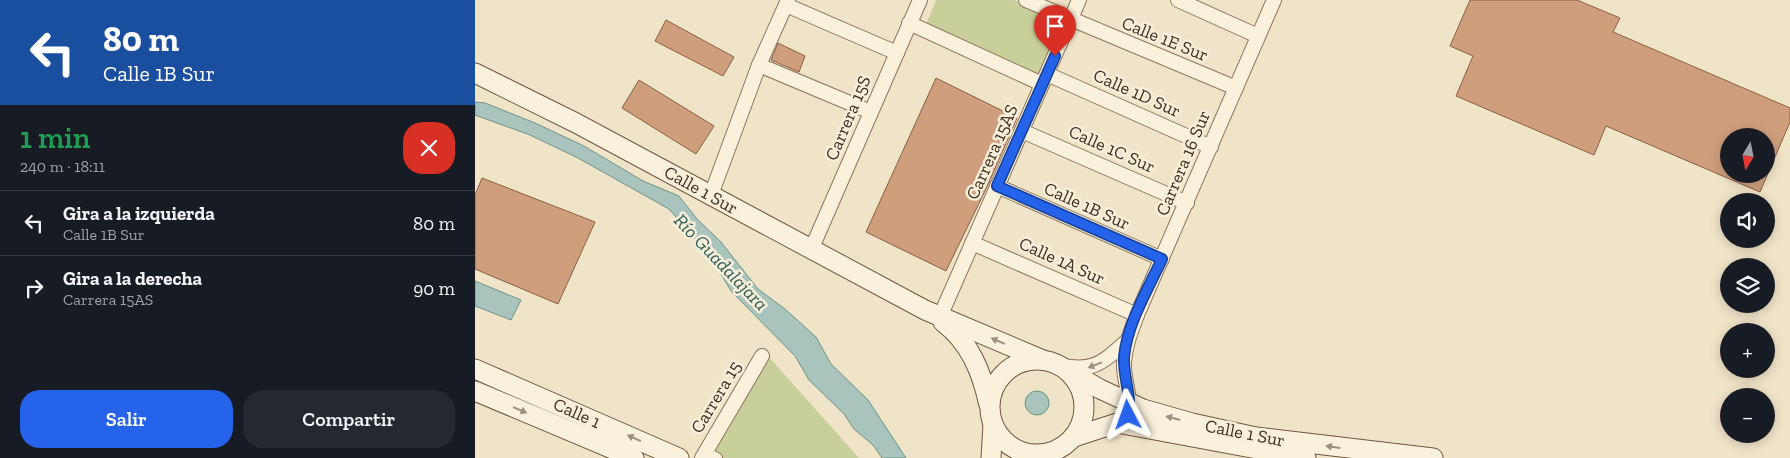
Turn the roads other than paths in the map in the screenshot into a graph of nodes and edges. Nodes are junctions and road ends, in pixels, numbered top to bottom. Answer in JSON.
{"nodes":[{"id":1,"x":920,"y":0,"type":"edge"},
{"id":2,"x":1026,"y":0,"type":"edge"},
{"id":3,"x":1079,"y":0,"type":"edge"},
{"id":4,"x":1179,"y":0,"type":"edge"},
{"id":5,"x":1274,"y":0,"type":"edge"},
{"id":6,"x":787,"y":2,"type":"edge"},
{"id":7,"x":1071,"y":20,"type":"junction"},
{"id":8,"x":909,"y":23,"type":"junction"},
{"id":9,"x":1258,"y":36,"type":"junction"},
{"id":10,"x":897,"y":53,"type":"junction"},
{"id":11,"x":759,"y":66,"type":"junction"},
{"id":12,"x":475,"y":73,"type":"edge"},
{"id":13,"x":1044,"y":79,"type":"junction"},
{"id":14,"x":1235,"y":88,"type":"junction"},
{"id":15,"x":871,"y":112,"type":"junction"},
{"id":16,"x":1022,"y":131,"type":"junction"},
{"id":17,"x":1211,"y":147,"type":"junction"},
{"id":18,"x":997,"y":186,"type":"junction"},
{"id":19,"x":711,"y":195,"type":"junction"},
{"id":20,"x":1187,"y":203,"type":"junction"},
{"id":21,"x":972,"y":243,"type":"junction"},
{"id":22,"x":811,"y":250,"type":"junction"},
{"id":23,"x":1162,"y":259,"type":"junction"},
{"id":24,"x":935,"y":315,"type":"junction"},
{"id":25,"x":1137,"y":315,"type":"junction"},
{"id":26,"x":1127,"y":341,"type":"junction"},
{"id":27,"x":762,"y":356,"type":"dead end"},
{"id":28,"x":1055,"y":365,"type":"junction"},
{"id":29,"x":475,"y":370,"type":"edge"},
{"id":30,"x":475,"y":391,"type":"edge"},
{"id":31,"x":1130,"y":403,"type":"junction"},
{"id":32,"x":991,"y":416,"type":"junction"},
{"id":33,"x":1117,"y":423,"type":"junction"},
{"id":34,"x":1074,"y":436,"type":"junction"},
{"id":35,"x":1040,"y":455,"type":"edge"},
{"id":36,"x":708,"y":456,"type":"edge"},
{"id":37,"x":634,"y":458,"type":"edge"},
{"id":38,"x":679,"y":458,"type":"edge"},
{"id":39,"x":991,"y":458,"type":"edge"},
{"id":40,"x":1306,"y":458,"type":"edge"},
{"id":41,"x":1433,"y":458,"type":"edge"}],
"edges":[{"from":1,"to":8,"type":"street","name":"Carrera 15S"},
{"from":2,"to":7,"type":"street","name":"Calle 1E Sur"},
{"from":3,"to":7,"type":"street","name":"Carrera 15AS"},
{"from":4,"to":9,"type":"street"},
{"from":5,"to":9,"type":"street","name":"Carrera 16 Sur"},
{"from":6,"to":10,"type":"street"},
{"from":6,"to":11,"type":"street"},
{"from":7,"to":13,"type":"street","name":"Carrera 15AS"},
{"from":7,"to":14,"type":"street","name":"Calle 1E Sur"},
{"from":8,"to":10,"type":"street","name":"Carrera 15S"},
{"from":8,"to":13,"type":"street"},
{"from":9,"to":14,"type":"street","name":"Carrera 16 Sur"},
{"from":10,"to":15,"type":"street","name":"Carrera 15S"},
{"from":11,"to":15,"type":"street"},
{"from":11,"to":19,"type":"street"},
{"from":12,"to":19,"type":"main road","name":"Calle 1 Sur"},
{"from":13,"to":16,"type":"street","name":"Carrera 15AS"},
{"from":13,"to":17,"type":"street","name":"Calle 1D Sur"},
{"from":14,"to":17,"type":"street","name":"Carrera 16 Sur"},
{"from":15,"to":22,"type":"street","name":"Carrera 15S"},
{"from":16,"to":18,"type":"street","name":"Carrera 15AS"},
{"from":16,"to":20,"type":"street","name":"Calle 1C Sur"},
{"from":17,"to":20,"type":"street","name":"Carrera 16 Sur"},
{"from":18,"to":21,"type":"street","name":"Carrera 15AS"},
{"from":18,"to":23,"type":"street","name":"Calle 1B Sur"},
{"from":19,"to":22,"type":"main road","name":"Calle 1 Sur"},
{"from":20,"to":23,"type":"street","name":"Carrera 16 Sur"},
{"from":21,"to":24,"type":"street","name":"Carrera 15AS"},
{"from":21,"to":25,"type":"street","name":"Calle 1A Sur"},
{"from":22,"to":24,"type":"main road","name":"Calle 1 Sur"},
{"from":23,"to":25,"type":"street","name":"Carrera 16 Sur"},
{"from":28,"to":24,"type":"main road","name":"Calle 1 Sur","one_way":true},
{"from":24,"to":32,"type":"main road","name":"Calle 1 Sur"},
{"from":25,"to":26,"type":"street","name":"Carrera 16 Sur"},
{"from":26,"to":28,"type":"street","name":"Carrera 16 Sur","one_way":true},
{"from":26,"to":31,"type":"street","name":"Carrera 16 Sur"},
{"from":27,"to":36,"type":"street","name":"Carrera 15"},
{"from":28,"to":31,"type":"main road","name":"Calle 1 Sur"},
{"from":28,"to":32,"type":"main road"},
{"from":28,"to":34,"type":"main road"},
{"from":38,"to":29,"type":"main road","name":"Calle 1","one_way":true},
{"from":30,"to":37,"type":"main road","name":"Calle 1","one_way":true},
{"from":31,"to":33,"type":"street"},
{"from":41,"to":31,"type":"main road","name":"Calle 1 Sur","one_way":true},
{"from":32,"to":35,"type":"main road"},
{"from":32,"to":39,"type":"main road"},
{"from":33,"to":34,"type":"main road","name":"Calle 1 Sur"},
{"from":33,"to":40,"type":"main road","name":"Calle 1 Sur"},
{"from":34,"to":35,"type":"main road"}]}
